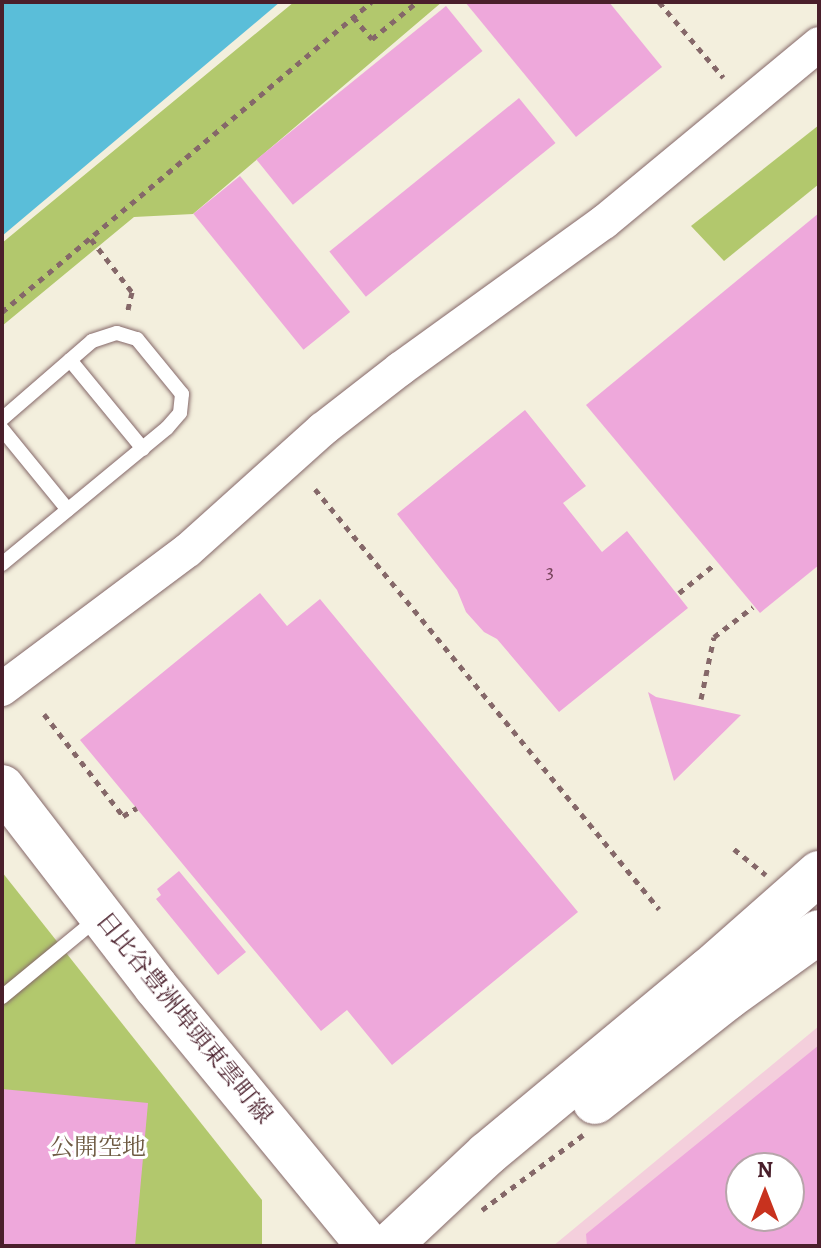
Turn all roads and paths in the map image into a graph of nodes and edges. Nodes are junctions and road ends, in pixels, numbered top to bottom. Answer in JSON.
{"nodes":[{"id":1,"x":371,"y":2,"type":"edge"},
{"id":2,"x":417,"y":2,"type":"edge"},
{"id":3,"x":659,"y":2,"type":"edge"},
{"id":4,"x":353,"y":17,"type":"junction"},
{"id":5,"x":819,"y":44,"type":"edge"},
{"id":6,"x":723,"y":77,"type":"dead end"},
{"id":7,"x":91,"y":239,"type":"junction"},
{"id":8,"x":2,"y":312,"type":"edge"},
{"id":9,"x":127,"y":314,"type":"dead end"},
{"id":10,"x":70,"y":360,"type":"junction"},
{"id":11,"x":2,"y":419,"type":"edge"},
{"id":12,"x":2,"y":429,"type":"edge"},
{"id":13,"x":143,"y":449,"type":"junction"},
{"id":14,"x":315,"y":489,"type":"dead end"},
{"id":15,"x":68,"y":510,"type":"junction"},
{"id":16,"x":2,"y":564,"type":"edge"},
{"id":17,"x":715,"y":564,"type":"dead end"},
{"id":18,"x":679,"y":593,"type":"dead end"},
{"id":19,"x":753,"y":607,"type":"dead end"},
{"id":20,"x":2,"y":689,"type":"edge"},
{"id":21,"x":701,"y":699,"type":"dead end"},
{"id":22,"x":44,"y":714,"type":"dead end"},
{"id":23,"x":2,"y":787,"type":"edge"},
{"id":24,"x":137,"y":808,"type":"dead end"},
{"id":25,"x":819,"y":873,"type":"edge"},
{"id":26,"x":659,"y":909,"type":"dead end"},
{"id":27,"x":101,"y":915,"type":"junction"},
{"id":28,"x":819,"y":932,"type":"edge"},
{"id":29,"x":2,"y":997,"type":"edge"},
{"id":30,"x":369,"y":1246,"type":"edge"},
{"id":31,"x":391,"y":1246,"type":"edge"}],
"edges":[{"from":1,"to":4,"type":"path"},
{"from":2,"to":4,"type":"path"},
{"from":3,"to":6,"type":"path"},
{"from":4,"to":7,"type":"path"},
{"from":5,"to":20,"type":"street"},
{"from":7,"to":8,"type":"path"},
{"from":7,"to":9,"type":"path"},
{"from":10,"to":11,"type":"lane"},
{"from":10,"to":13,"type":"lane"},
{"from":10,"to":13,"type":"lane"},
{"from":12,"to":15,"type":"lane"},
{"from":13,"to":15,"type":"lane"},
{"from":14,"to":26,"type":"path"},
{"from":15,"to":16,"type":"lane"},
{"from":17,"to":18,"type":"path"},
{"from":19,"to":21,"type":"path"},
{"from":22,"to":24,"type":"path"},
{"from":23,"to":27,"type":"main road","name":"日比谷豊洲埠頭東雲町線"},
{"from":25,"to":31,"type":"main road"},
{"from":27,"to":29,"type":"lane"},
{"from":27,"to":30,"type":"main road","name":"日比谷豊洲埠頭東雲町線"},
{"from":28,"to":31,"type":"main road"}]}
